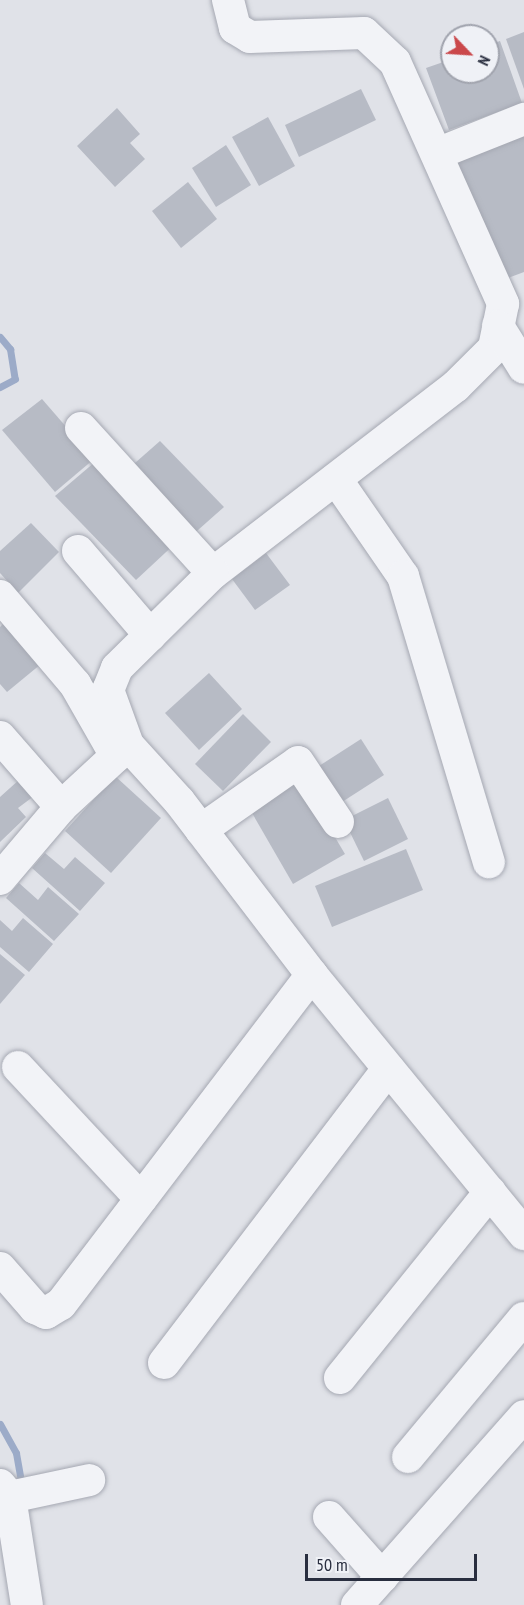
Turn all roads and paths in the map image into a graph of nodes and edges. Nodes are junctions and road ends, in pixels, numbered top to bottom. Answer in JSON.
{"nodes":[{"id":1,"x":228,"y":0,"type":"edge"},
{"id":2,"x":524,"y":119,"type":"edge"},
{"id":3,"x":439,"y":153,"type":"junction"},
{"id":4,"x":508,"y":308,"type":"edge"},
{"id":5,"x":524,"y":368,"type":"edge"},
{"id":6,"x":81,"y":428,"type":"dead end"},
{"id":7,"x":336,"y":478,"type":"junction"},
{"id":8,"x":78,"y":551,"type":"dead end"},
{"id":9,"x":213,"y":573,"type":"junction"},
{"id":10,"x":0,"y":596,"type":"edge"},
{"id":11,"x":150,"y":635,"type":"junction"},
{"id":12,"x":0,"y":737,"type":"edge"},
{"id":13,"x":122,"y":751,"type":"junction"},
{"id":14,"x":61,"y":807,"type":"junction"},
{"id":15,"x":338,"y":822,"type":"dead end"},
{"id":16,"x":201,"y":830,"type":"junction"},
{"id":17,"x":489,"y":862,"type":"dead end"},
{"id":18,"x":0,"y":879,"type":"edge"},
{"id":19,"x":312,"y":975,"type":"junction"},
{"id":20,"x":18,"y":1067,"type":"dead end"},
{"id":21,"x":388,"y":1069,"type":"junction"},
{"id":22,"x":490,"y":1192,"type":"junction"},
{"id":23,"x":141,"y":1199,"type":"junction"},
{"id":24,"x":524,"y":1234,"type":"edge"},
{"id":25,"x":0,"y":1268,"type":"edge"},
{"id":26,"x":524,"y":1317,"type":"edge"},
{"id":27,"x":164,"y":1363,"type":"dead end"},
{"id":28,"x":340,"y":1378,"type":"dead end"},
{"id":29,"x":524,"y":1416,"type":"edge"},
{"id":30,"x":408,"y":1457,"type":"dead end"},
{"id":31,"x":89,"y":1479,"type":"dead end"},
{"id":32,"x":15,"y":1493,"type":"edge"},
{"id":33,"x":329,"y":1517,"type":"dead end"},
{"id":34,"x":382,"y":1577,"type":"junction"},
{"id":35,"x":27,"y":1605,"type":"edge"},
{"id":36,"x":357,"y":1605,"type":"edge"}],
"edges":[{"from":1,"to":3,"type":"street"},
{"from":2,"to":3,"type":"street"},
{"from":3,"to":4,"type":"street"},
{"from":4,"to":5,"type":"street"},
{"from":4,"to":7,"type":"street"},
{"from":6,"to":9,"type":"street"},
{"from":7,"to":9,"type":"street"},
{"from":7,"to":17,"type":"street"},
{"from":8,"to":11,"type":"street"},
{"from":9,"to":11,"type":"street"},
{"from":10,"to":13,"type":"street"},
{"from":11,"to":13,"type":"street"},
{"from":12,"to":14,"type":"street"},
{"from":13,"to":14,"type":"street"},
{"from":13,"to":16,"type":"street"},
{"from":14,"to":18,"type":"street"},
{"from":15,"to":16,"type":"street"},
{"from":16,"to":19,"type":"street"},
{"from":19,"to":21,"type":"street"},
{"from":19,"to":23,"type":"street"},
{"from":20,"to":23,"type":"street"},
{"from":21,"to":22,"type":"street"},
{"from":21,"to":27,"type":"street"},
{"from":22,"to":24,"type":"street"},
{"from":22,"to":28,"type":"street"},
{"from":23,"to":25,"type":"street"},
{"from":26,"to":30,"type":"street"},
{"from":29,"to":34,"type":"street"},
{"from":31,"to":32,"type":"street"},
{"from":32,"to":35,"type":"street"},
{"from":33,"to":34,"type":"street"},
{"from":34,"to":36,"type":"street"}]}
